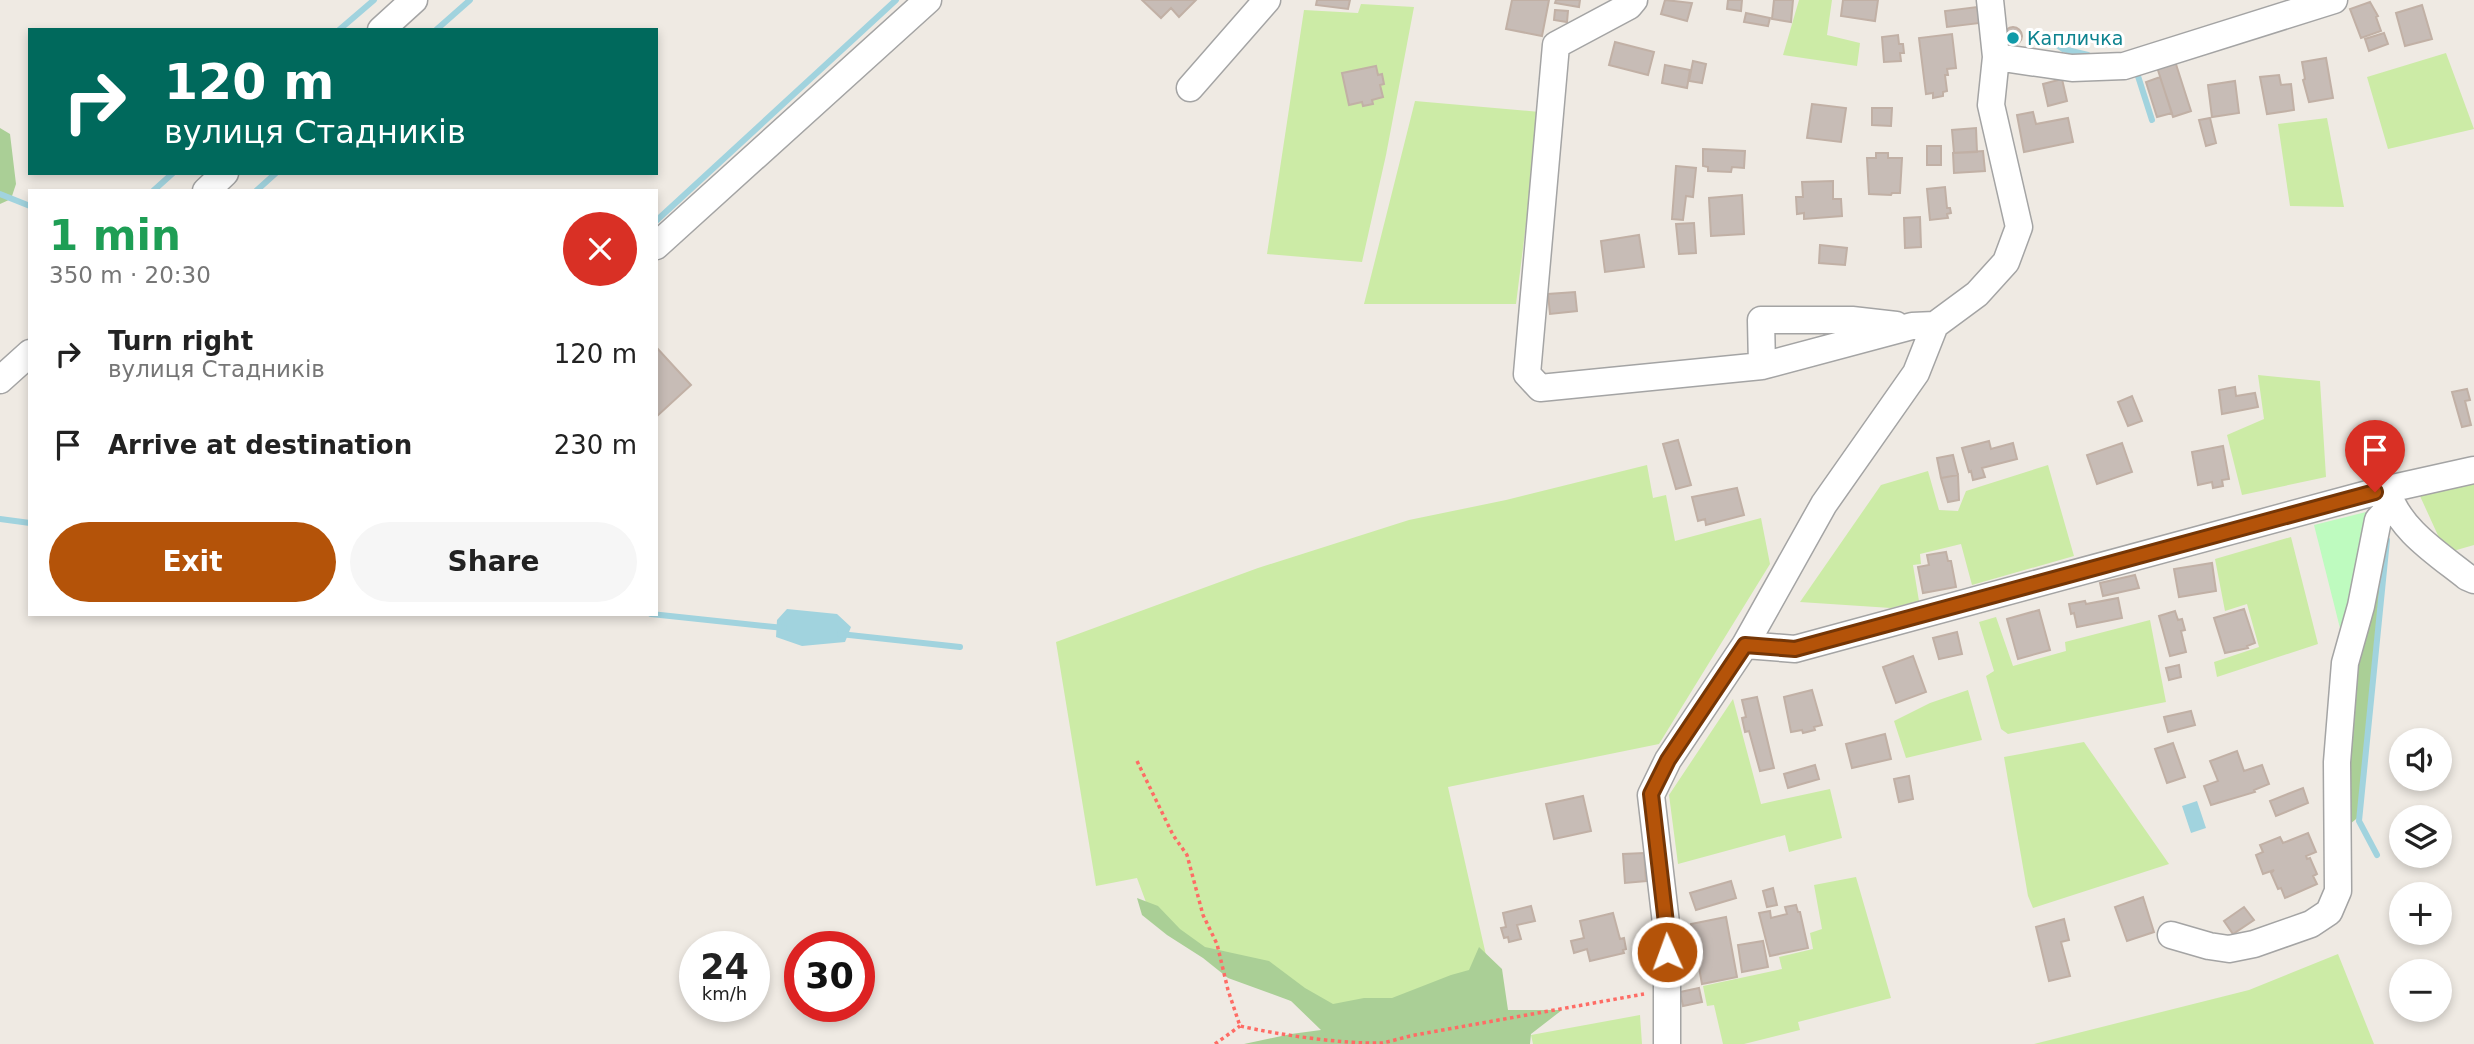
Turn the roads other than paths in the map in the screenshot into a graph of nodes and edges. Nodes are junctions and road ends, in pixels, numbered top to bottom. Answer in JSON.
{"nodes":[{"id":1,"x":414,"y":0,"type":"edge"},
{"id":2,"x":929,"y":0,"type":"edge"},
{"id":3,"x":1267,"y":0,"type":"edge"},
{"id":4,"x":1634,"y":0,"type":"edge"},
{"id":5,"x":1990,"y":0,"type":"edge"},
{"id":6,"x":2334,"y":0,"type":"edge"},
{"id":7,"x":383,"y":28,"type":"edge"},
{"id":8,"x":1996,"y":57,"type":"junction"},
{"id":9,"x":1190,"y":88,"type":"dead end"},
{"id":10,"x":223,"y":175,"type":"edge"},
{"id":11,"x":208,"y":189,"type":"edge"},
{"id":12,"x":658,"y":244,"type":"edge"},
{"id":13,"x":1924,"y":326,"type":"junction"},
{"id":14,"x":28,"y":355,"type":"edge"},
{"id":15,"x":1762,"y":366,"type":"junction"},
{"id":16,"x":0,"y":380,"type":"edge"},
{"id":17,"x":2474,"y":470,"type":"edge"},
{"id":18,"x":2389,"y":497,"type":"junction"},
{"id":19,"x":2474,"y":580,"type":"edge"},
{"id":20,"x":1745,"y":645,"type":"junction"},
{"id":21,"x":2171,"y":935,"type":"dead end"},
{"id":22,"x":1667,"y":1044,"type":"edge"}],
"edges":[{"from":1,"to":7,"type":"street"},
{"from":2,"to":12,"type":"street"},
{"from":3,"to":9,"type":"street"},
{"from":4,"to":15,"type":"street"},
{"from":5,"to":8,"type":"street"},
{"from":6,"to":8,"type":"street"},
{"from":8,"to":13,"type":"street"},
{"from":10,"to":11,"type":"street"},
{"from":13,"to":15,"type":"street"},
{"from":13,"to":15,"type":"street"},
{"from":13,"to":20,"type":"street"},
{"from":14,"to":16,"type":"street"},
{"from":17,"to":18,"type":"street"},
{"from":18,"to":19,"type":"street"},
{"from":18,"to":20,"type":"street"},
{"from":18,"to":21,"type":"street"},
{"from":20,"to":22,"type":"street"}]}
